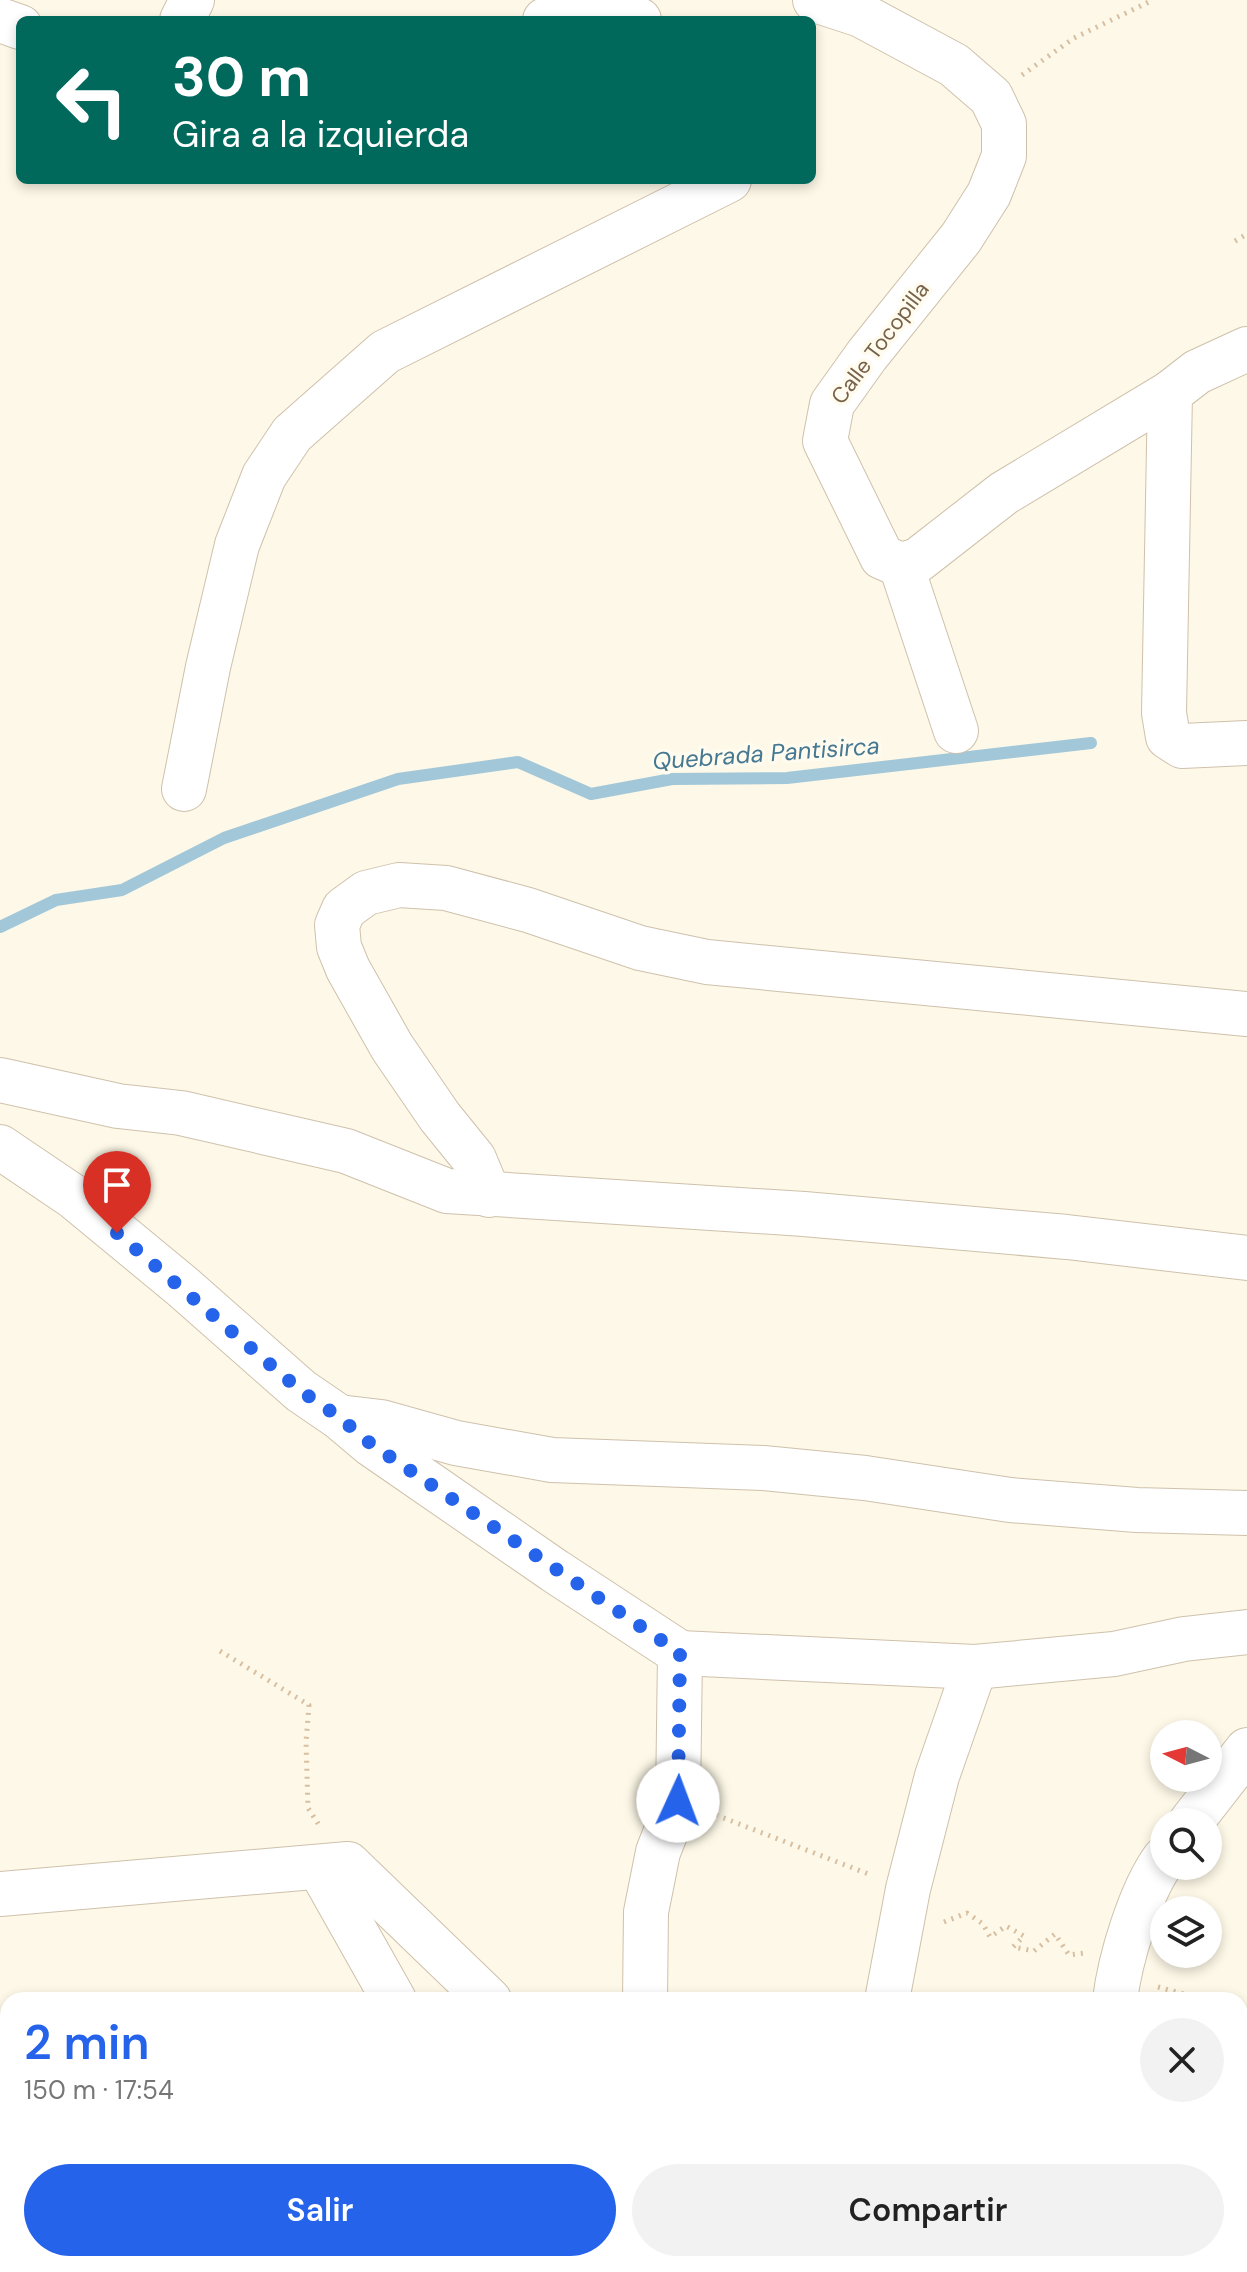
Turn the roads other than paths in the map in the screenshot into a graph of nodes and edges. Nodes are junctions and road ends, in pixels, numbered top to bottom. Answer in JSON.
{"nodes":[{"id":1,"x":591,"y":0,"type":"edge"},
{"id":2,"x":605,"y":0,"type":"edge"},
{"id":3,"x":815,"y":0,"type":"edge"},
{"id":4,"x":554,"y":16,"type":"edge"},
{"id":5,"x":624,"y":16,"type":"edge"},
{"id":6,"x":721,"y":184,"type":"edge"},
{"id":7,"x":1247,"y":349,"type":"edge"},
{"id":8,"x":1170,"y":393,"type":"junction"},
{"id":9,"x":901,"y":565,"type":"junction"},
{"id":10,"x":956,"y":731,"type":"dead end"},
{"id":11,"x":1247,"y":743,"type":"edge"},
{"id":12,"x":184,"y":789,"type":"dead end"},
{"id":13,"x":1247,"y":1014,"type":"edge"},
{"id":14,"x":0,"y":1080,"type":"edge"},
{"id":15,"x":0,"y":1147,"type":"edge"},
{"id":16,"x":489,"y":1195,"type":"junction"},
{"id":17,"x":1247,"y":1258,"type":"edge"},
{"id":18,"x":339,"y":1417,"type":"junction"},
{"id":19,"x":1247,"y":1513,"type":"edge"},
{"id":20,"x":1247,"y":1632,"type":"edge"},
{"id":21,"x":680,"y":1653,"type":"junction"},
{"id":22,"x":975,"y":1667,"type":"junction"},
{"id":23,"x":1247,"y":1750,"type":"edge"},
{"id":24,"x":1202,"y":1808,"type":"edge"},
{"id":25,"x":333,"y":1866,"type":"junction"},
{"id":26,"x":1150,"y":1880,"type":"edge"},
{"id":27,"x":0,"y":1894,"type":"edge"},
{"id":28,"x":390,"y":1992,"type":"edge"},
{"id":29,"x":480,"y":1992,"type":"edge"},
{"id":30,"x":645,"y":1992,"type":"edge"},
{"id":31,"x":889,"y":1992,"type":"edge"},
{"id":32,"x":1116,"y":1992,"type":"edge"}],
"edges":[{"from":1,"to":4,"type":"street"},
{"from":2,"to":5,"type":"street"},
{"from":3,"to":9,"type":"street","name":"Calle Tocopilla"},
{"from":6,"to":12,"type":"street"},
{"from":7,"to":8,"type":"street"},
{"from":8,"to":9,"type":"street"},
{"from":8,"to":11,"type":"street"},
{"from":9,"to":10,"type":"street"},
{"from":13,"to":16,"type":"street"},
{"from":14,"to":16,"type":"street"},
{"from":15,"to":18,"type":"street"},
{"from":16,"to":17,"type":"street"},
{"from":18,"to":19,"type":"street"},
{"from":18,"to":21,"type":"street"},
{"from":20,"to":22,"type":"street"},
{"from":21,"to":22,"type":"street"},
{"from":21,"to":30,"type":"street"},
{"from":22,"to":31,"type":"street"},
{"from":23,"to":24,"type":"street"},
{"from":25,"to":27,"type":"street"},
{"from":25,"to":28,"type":"street"},
{"from":25,"to":29,"type":"street"},
{"from":26,"to":32,"type":"street"}]}
